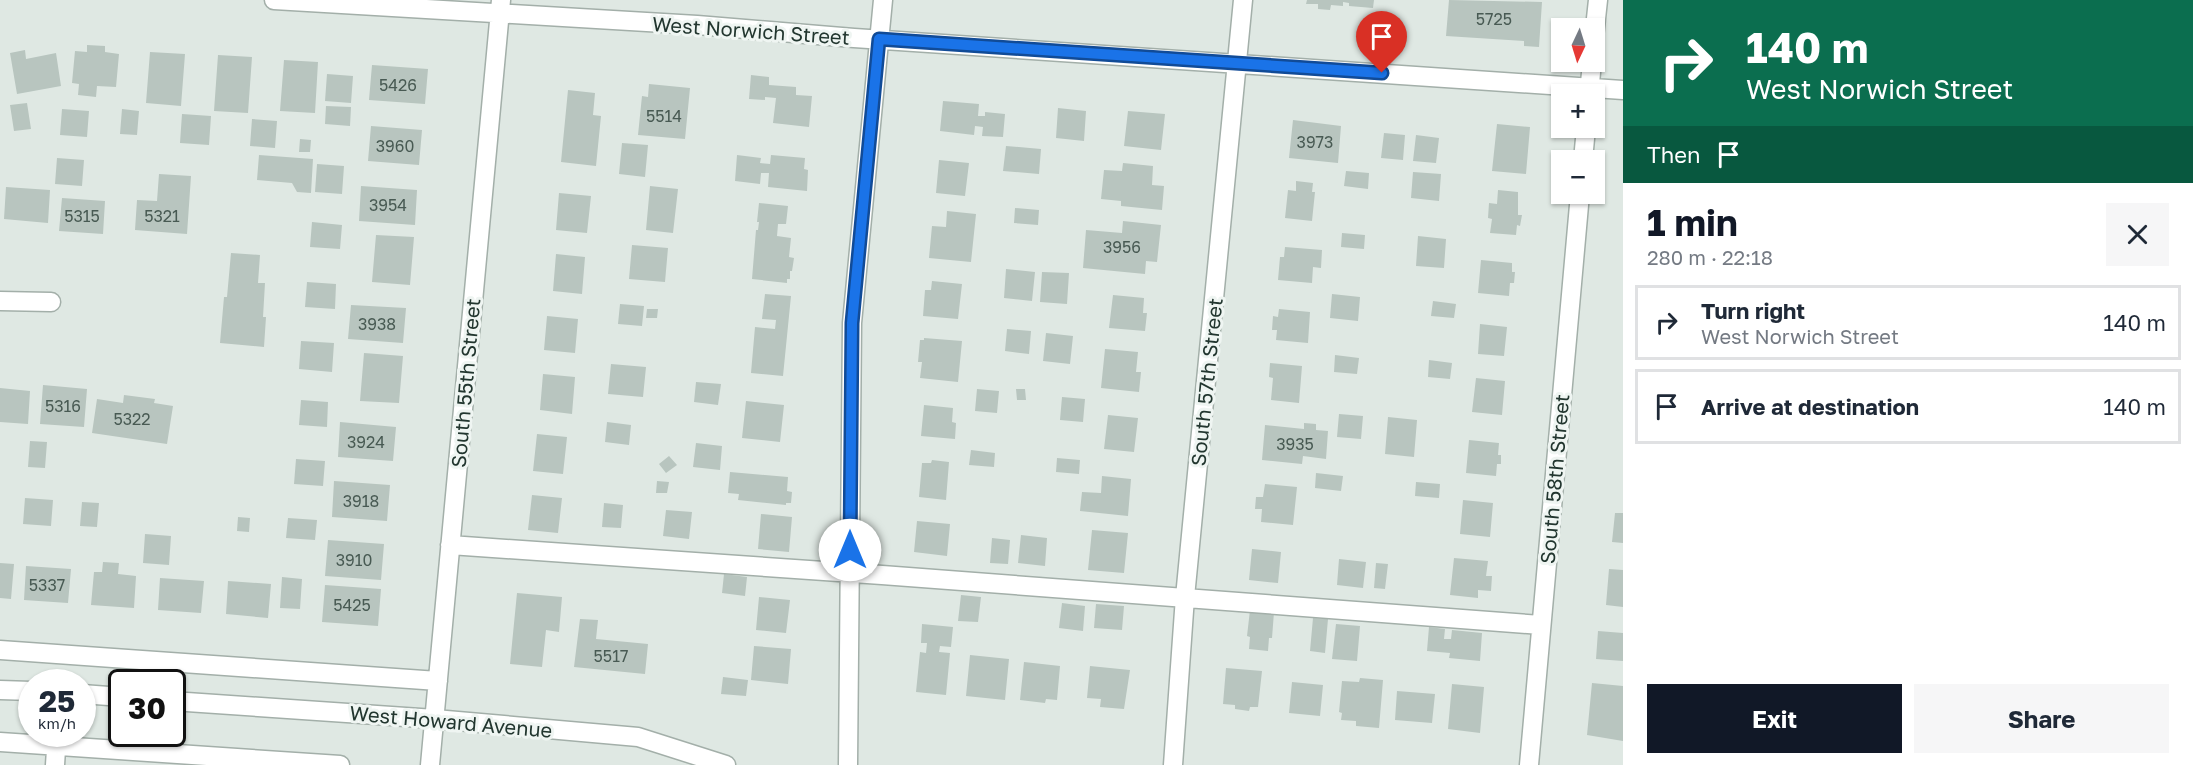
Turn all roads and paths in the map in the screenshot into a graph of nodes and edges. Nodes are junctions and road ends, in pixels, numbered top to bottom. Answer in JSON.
{"nodes":[{"id":1,"x":274,"y":0,"type":"edge"},
{"id":2,"x":884,"y":0,"type":"edge"},
{"id":3,"x":1243,"y":0,"type":"edge"},
{"id":4,"x":1598,"y":0,"type":"edge"},
{"id":5,"x":500,"y":7,"type":"edge"},
{"id":6,"x":1596,"y":18,"type":"edge"},
{"id":7,"x":879,"y":39,"type":"junction"},
{"id":8,"x":1237,"y":63,"type":"junction"},
{"id":9,"x":1551,"y":88,"type":"edge"},
{"id":10,"x":1623,"y":90,"type":"edge"},
{"id":11,"x":1605,"y":91,"type":"edge"},
{"id":12,"x":1579,"y":204,"type":"edge"},
{"id":13,"x":0,"y":301,"type":"edge"},
{"id":14,"x":51,"y":302,"type":"dead end"},
{"id":15,"x":450,"y":545,"type":"junction"},
{"id":16,"x":850,"y":573,"type":"junction"},
{"id":17,"x":1185,"y":597,"type":"junction"},
{"id":18,"x":1541,"y":625,"type":"junction"},
{"id":19,"x":0,"y":650,"type":"edge"},
{"id":20,"x":438,"y":681,"type":"junction"},
{"id":21,"x":0,"y":690,"type":"edge"},
{"id":22,"x":18,"y":691,"type":"edge"},
{"id":23,"x":186,"y":702,"type":"edge"},
{"id":24,"x":435,"y":719,"type":"junction"},
{"id":25,"x":18,"y":741,"type":"edge"},
{"id":26,"x":0,"y":742,"type":"edge"},
{"id":27,"x":96,"y":743,"type":"edge"},
{"id":28,"x":56,"y":747,"type":"edge"},
{"id":29,"x":55,"y":765,"type":"edge"},
{"id":30,"x":340,"y":765,"type":"edge"},
{"id":31,"x":430,"y":765,"type":"edge"},
{"id":32,"x":726,"y":765,"type":"edge"},
{"id":33,"x":848,"y":765,"type":"edge"},
{"id":34,"x":1173,"y":765,"type":"edge"},
{"id":35,"x":1529,"y":765,"type":"edge"}],
"edges":[{"from":1,"to":5,"type":"street","name":"West Norwich Street"},
{"from":2,"to":7,"type":"street"},
{"from":3,"to":8,"type":"street","name":"South 57th Street"},
{"from":4,"to":6,"type":"street"},
{"from":5,"to":7,"type":"street","name":"West Norwich Street"},
{"from":5,"to":15,"type":"street","name":"South 55th Street"},
{"from":7,"to":8,"type":"street","name":"West Norwich Street"},
{"from":7,"to":16,"type":"street"},
{"from":8,"to":9,"type":"street","name":"West Norwich Street"},
{"from":8,"to":17,"type":"street","name":"South 57th Street"},
{"from":10,"to":11,"type":"street","name":"West Norwich Street"},
{"from":12,"to":18,"type":"street","name":"South 58th Street"},
{"from":13,"to":14,"type":"street"},
{"from":15,"to":16,"type":"street"},
{"from":15,"to":20,"type":"street","name":"South 55th Street"},
{"from":16,"to":17,"type":"street"},
{"from":16,"to":33,"type":"street"},
{"from":17,"to":18,"type":"street"},
{"from":17,"to":34,"type":"street","name":"South 57th Street"},
{"from":18,"to":35,"type":"street","name":"South 58th Street"},
{"from":19,"to":20,"type":"street","name":"West Howard Avenue"},
{"from":20,"to":24,"type":"street","name":"South 55th Street"},
{"from":21,"to":22,"type":"street"},
{"from":23,"to":24,"type":"street","name":"West Howard Avenue"},
{"from":24,"to":31,"type":"street","name":"South 55th Street"},
{"from":24,"to":32,"type":"street","name":"West Howard Avenue"},
{"from":25,"to":26,"type":"street"},
{"from":27,"to":30,"type":"street"},
{"from":28,"to":29,"type":"street"}]}
